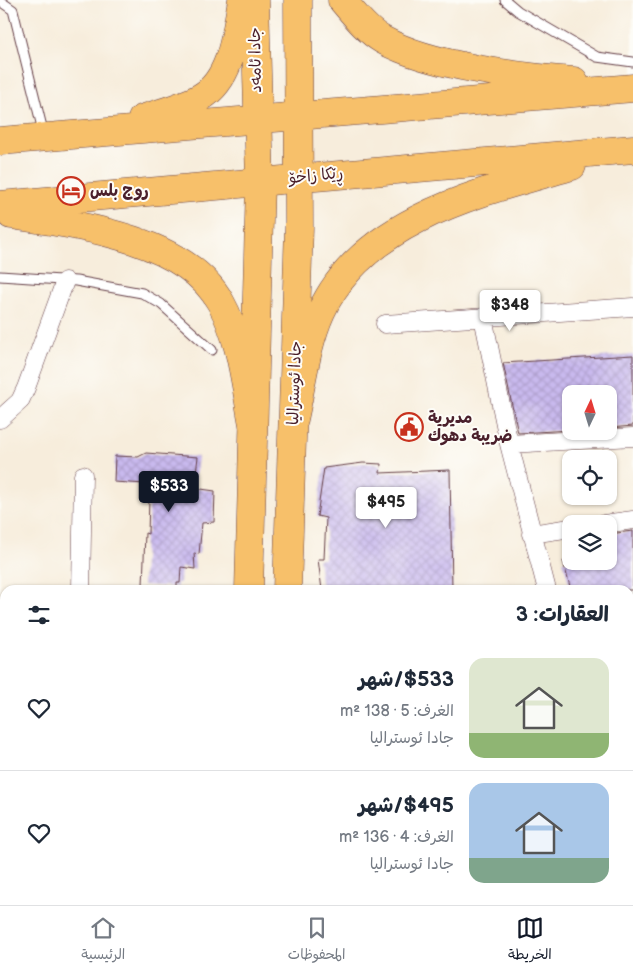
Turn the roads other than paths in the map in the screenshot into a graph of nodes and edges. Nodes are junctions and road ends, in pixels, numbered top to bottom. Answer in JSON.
{"nodes":[{"id":1,"x":242,"y":0,"type":"edge"},
{"id":2,"x":255,"y":0,"type":"edge"},
{"id":3,"x":298,"y":0,"type":"edge"},
{"id":4,"x":342,"y":0,"type":"edge"},
{"id":5,"x":505,"y":0,"type":"edge"},
{"id":6,"x":518,"y":0,"type":"edge"},
{"id":7,"x":0,"y":1,"type":"edge"},
{"id":8,"x":518,"y":11,"type":"junction"},
{"id":9,"x":633,"y":62,"type":"edge"},
{"id":10,"x":633,"y":86,"type":"edge"},
{"id":11,"x":300,"y":116,"type":"junction"},
{"id":12,"x":257,"y":120,"type":"junction"},
{"id":13,"x":80,"y":134,"type":"junction"},
{"id":14,"x":45,"y":137,"type":"junction"},
{"id":15,"x":0,"y":141,"type":"edge"},
{"id":16,"x":633,"y":150,"type":"edge"},
{"id":17,"x":299,"y":177,"type":"junction"},
{"id":18,"x":260,"y":182,"type":"junction"},
{"id":19,"x":0,"y":205,"type":"edge"},
{"id":20,"x":0,"y":213,"type":"edge"},
{"id":21,"x":0,"y":276,"type":"edge"},
{"id":22,"x":65,"y":280,"type":"junction"},
{"id":23,"x":633,"y":307,"type":"edge"},
{"id":24,"x":483,"y":317,"type":"junction"},
{"id":25,"x":385,"y":324,"type":"dead end"},
{"id":26,"x":212,"y":350,"type":"dead end"},
{"id":27,"x":0,"y":419,"type":"edge"},
{"id":28,"x":294,"y":419,"type":"junction"},
{"id":29,"x":253,"y":424,"type":"junction"},
{"id":30,"x":633,"y":437,"type":"edge"},
{"id":31,"x":509,"y":444,"type":"junction"},
{"id":32,"x":83,"y":475,"type":"dead end"},
{"id":33,"x":633,"y":520,"type":"edge"},
{"id":34,"x":617,"y":522,"type":"edge"},
{"id":35,"x":562,"y":529,"type":"edge"},
{"id":36,"x":531,"y":534,"type":"junction"},
{"id":37,"x":82,"y":585,"type":"edge"},
{"id":38,"x":249,"y":585,"type":"edge"},
{"id":39,"x":287,"y":585,"type":"edge"},
{"id":40,"x":546,"y":585,"type":"edge"}],
"edges":[{"from":1,"to":13,"type":"main road"},
{"from":2,"to":12,"type":"main road","name":"جادا ئامەد"},
{"from":3,"to":11,"type":"main road"},
{"from":4,"to":10,"type":"main road"},
{"from":5,"to":8,"type":"lane"},
{"from":6,"to":8,"type":"lane"},
{"from":7,"to":14,"type":"lane"},
{"from":8,"to":9,"type":"lane"},
{"from":10,"to":11,"type":"main road"},
{"from":11,"to":12,"type":"main road"},
{"from":11,"to":17,"type":"main road","name":"جادا ئوسترالیا"},
{"from":12,"to":13,"type":"main road"},
{"from":12,"to":18,"type":"main road","name":"جادا ئامەد"},
{"from":13,"to":14,"type":"main road"},
{"from":14,"to":15,"type":"main road"},
{"from":16,"to":17,"type":"main road","name":"ڕێکا زاخۆ"},
{"from":16,"to":28,"type":"main road"},
{"from":17,"to":18,"type":"main road","name":"ڕێکا زاخۆ"},
{"from":17,"to":28,"type":"main road","name":"جادا ئوسترالیا"},
{"from":18,"to":19,"type":"main road","name":"ڕێکا زاخۆ"},
{"from":18,"to":29,"type":"main road"},
{"from":20,"to":29,"type":"main road"},
{"from":21,"to":22,"type":"lane"},
{"from":22,"to":26,"type":"lane"},
{"from":22,"to":27,"type":"street"},
{"from":23,"to":24,"type":"street"},
{"from":24,"to":25,"type":"street"},
{"from":24,"to":31,"type":"street"},
{"from":28,"to":39,"type":"main road","name":"جادا ئوسترالیا"},
{"from":29,"to":38,"type":"main road"},
{"from":30,"to":31,"type":"street"},
{"from":31,"to":36,"type":"street"},
{"from":32,"to":37,"type":"street"},
{"from":33,"to":34,"type":"street"},
{"from":35,"to":36,"type":"street"},
{"from":36,"to":40,"type":"street"}]}
